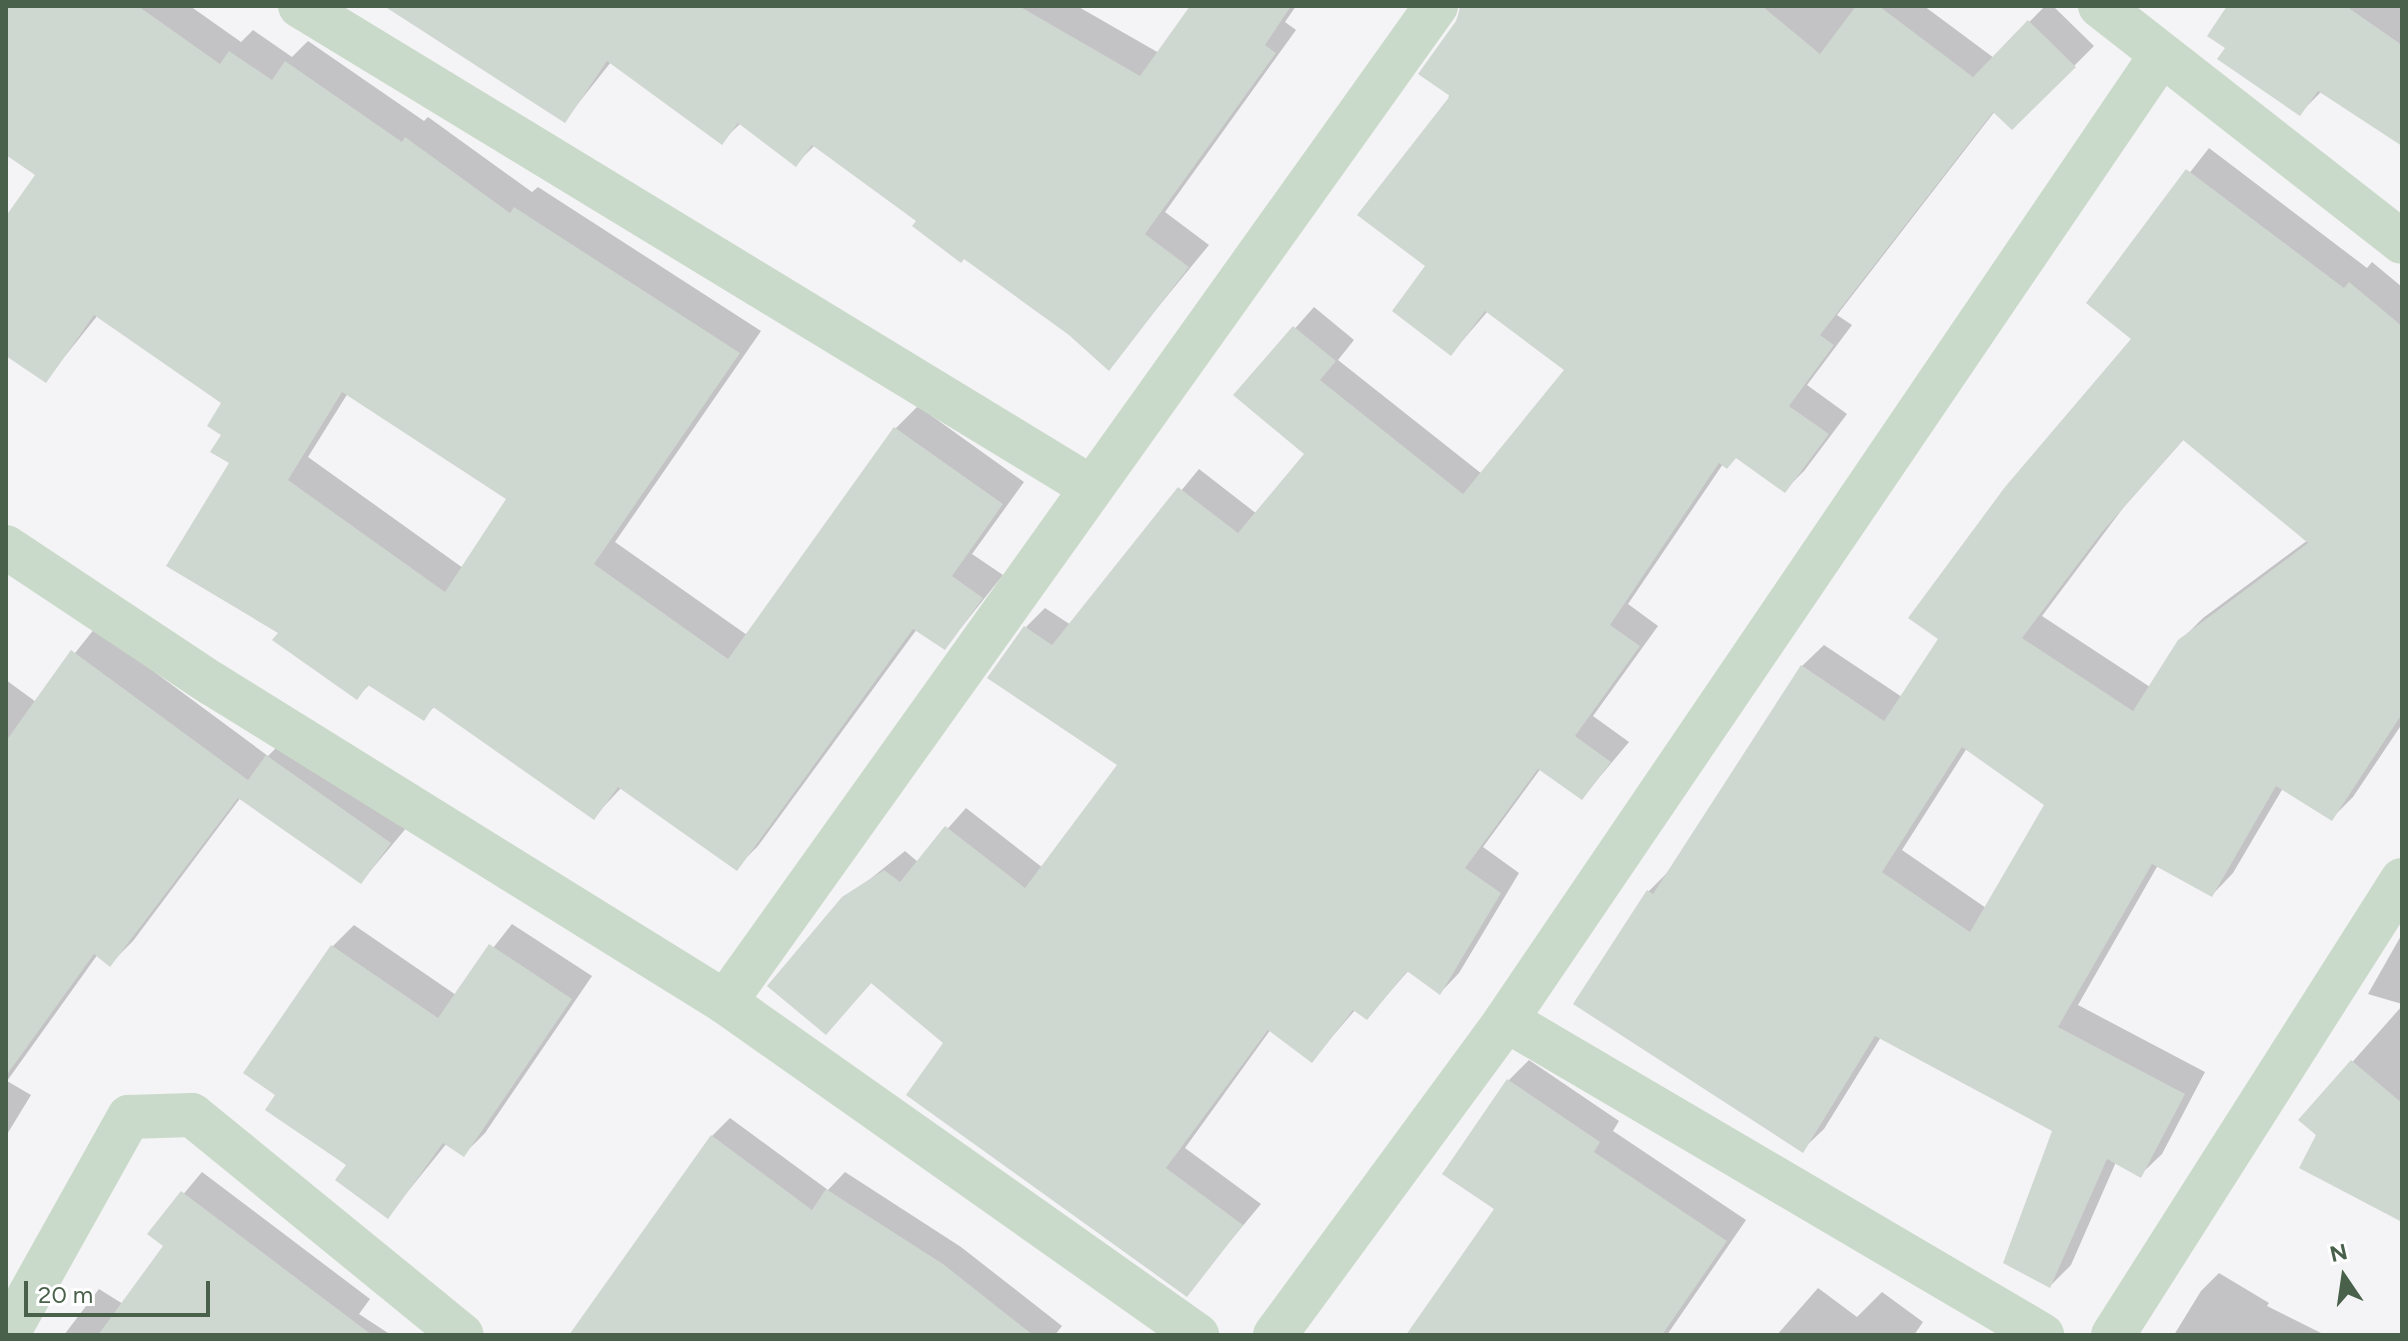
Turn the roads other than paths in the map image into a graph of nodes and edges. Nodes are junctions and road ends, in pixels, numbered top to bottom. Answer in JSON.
{"nodes":[{"id":1,"x":300,"y":6,"type":"edge"},
{"id":2,"x":1436,"y":6,"type":"edge"},
{"id":3,"x":2100,"y":6,"type":"edge"},
{"id":4,"x":2161,"y":55,"type":"junction"},
{"id":5,"x":2402,"y":242,"type":"edge"},
{"id":6,"x":1089,"y":486,"type":"junction"},
{"id":7,"x":6,"y":547,"type":"edge"},
{"id":8,"x":2402,"y":880,"type":"edge"},
{"id":9,"x":725,"y":1002,"type":"junction"},
{"id":10,"x":1506,"y":1020,"type":"junction"},
{"id":11,"x":7,"y":1335,"type":"edge"},
{"id":12,"x":462,"y":1335,"type":"edge"},
{"id":13,"x":1197,"y":1335,"type":"edge"},
{"id":14,"x":1275,"y":1335,"type":"edge"},
{"id":15,"x":2042,"y":1335,"type":"edge"},
{"id":16,"x":2113,"y":1335,"type":"edge"}],
"edges":[{"from":1,"to":6,"type":"street"},
{"from":2,"to":6,"type":"street"},
{"from":3,"to":4,"type":"street"},
{"from":4,"to":5,"type":"street"},
{"from":4,"to":10,"type":"street"},
{"from":6,"to":9,"type":"street"},
{"from":7,"to":9,"type":"street"},
{"from":8,"to":16,"type":"street"},
{"from":9,"to":13,"type":"street"},
{"from":10,"to":14,"type":"street"},
{"from":10,"to":15,"type":"street"},
{"from":11,"to":12,"type":"street"}]}
